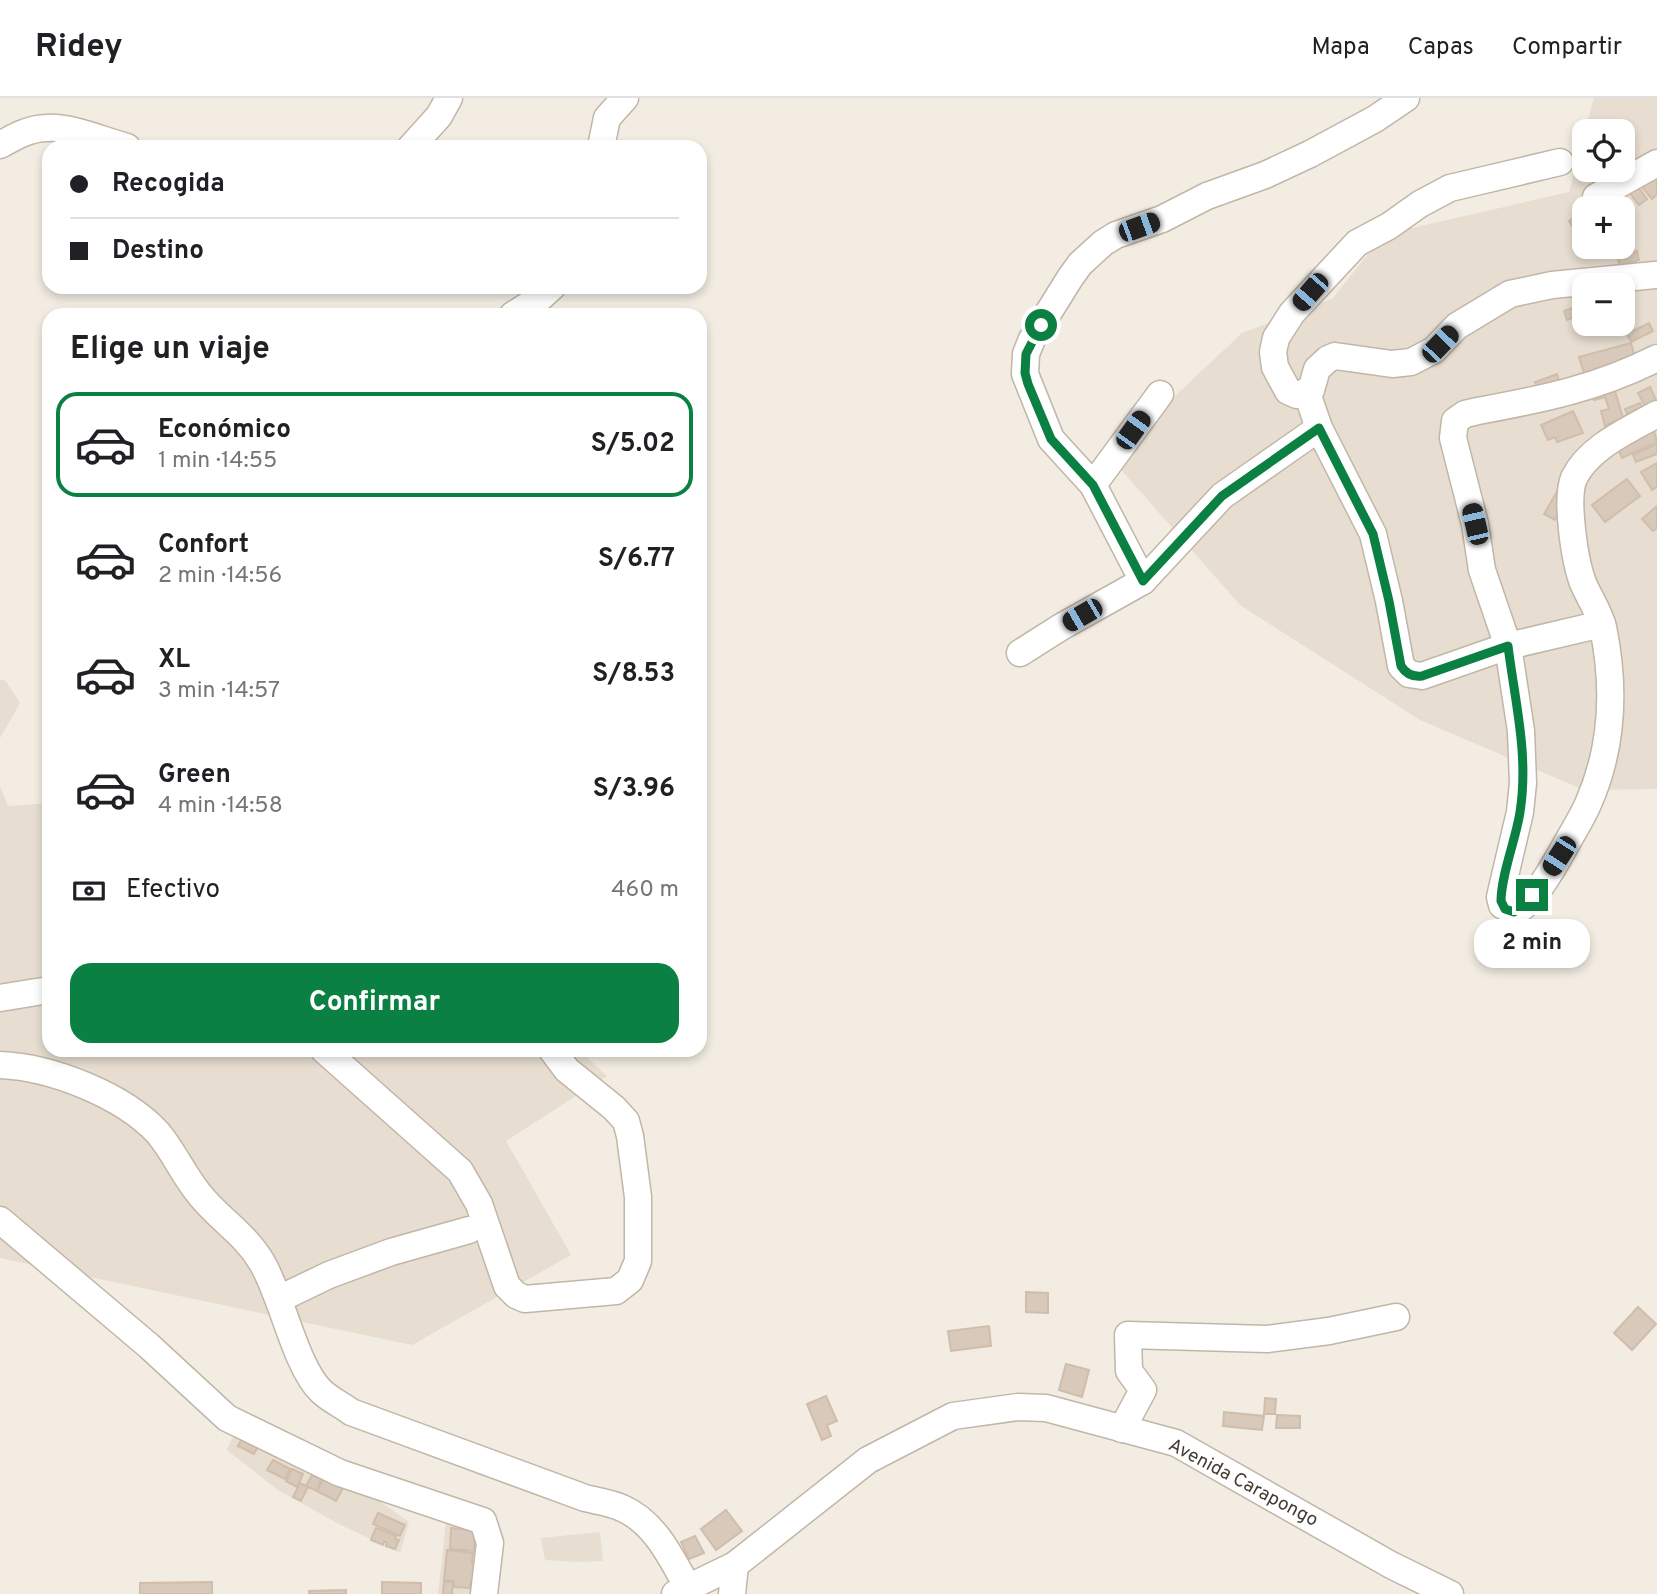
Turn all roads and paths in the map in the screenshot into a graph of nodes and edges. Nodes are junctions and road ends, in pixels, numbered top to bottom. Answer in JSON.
{"nodes":[{"id":1,"x":449,"y":98,"type":"edge"},
{"id":2,"x":625,"y":98,"type":"edge"},
{"id":3,"x":1406,"y":98,"type":"edge"},
{"id":4,"x":102,"y":140,"type":"edge"},
{"id":5,"x":417,"y":140,"type":"edge"},
{"id":6,"x":602,"y":140,"type":"edge"},
{"id":7,"x":0,"y":145,"type":"edge"},
{"id":8,"x":1560,"y":162,"type":"dead end"},
{"id":9,"x":1657,"y":163,"type":"edge"},
{"id":10,"x":1598,"y":196,"type":"edge"},
{"id":11,"x":1655,"y":275,"type":"dead end"},
{"id":12,"x":544,"y":294,"type":"edge"},
{"id":13,"x":524,"y":308,"type":"edge"},
{"id":14,"x":1657,"y":358,"type":"edge"},
{"id":15,"x":1307,"y":393,"type":"junction"},
{"id":16,"x":1160,"y":394,"type":"dead end"},
{"id":17,"x":1657,"y":414,"type":"edge"},
{"id":18,"x":1319,"y":428,"type":"junction"},
{"id":19,"x":1093,"y":485,"type":"junction"},
{"id":20,"x":1143,"y":581,"type":"junction"},
{"id":21,"x":1602,"y":624,"type":"junction"},
{"id":22,"x":1508,"y":646,"type":"junction"},
{"id":23,"x":1020,"y":653,"type":"dead end"},
{"id":24,"x":42,"y":991,"type":"edge"},
{"id":25,"x":0,"y":998,"type":"edge"},
{"id":26,"x":332,"y":1057,"type":"edge"},
{"id":27,"x":558,"y":1057,"type":"edge"},
{"id":28,"x":0,"y":1065,"type":"edge"},
{"id":29,"x":0,"y":1220,"type":"edge"},
{"id":30,"x":469,"y":1230,"type":"dead end"},
{"id":31,"x":279,"y":1299,"type":"junction"},
{"id":32,"x":1396,"y":1317,"type":"dead end"},
{"id":33,"x":1122,"y":1429,"type":"junction"},
{"id":34,"x":735,"y":1565,"type":"junction"},
{"id":35,"x":690,"y":1591,"type":"edge"},
{"id":36,"x":484,"y":1594,"type":"edge"},
{"id":37,"x":732,"y":1594,"type":"edge"},
{"id":38,"x":1450,"y":1594,"type":"edge"}],
"edges":[{"from":1,"to":5,"type":"street"},
{"from":2,"to":6,"type":"street"},
{"from":3,"to":19,"type":"street"},
{"from":4,"to":7,"type":"street"},
{"from":8,"to":15,"type":"street"},
{"from":9,"to":10,"type":"street"},
{"from":11,"to":15,"type":"street"},
{"from":12,"to":13,"type":"street"},
{"from":14,"to":22,"type":"street"},
{"from":15,"to":18,"type":"street"},
{"from":16,"to":19,"type":"street"},
{"from":17,"to":21,"type":"street"},
{"from":18,"to":20,"type":"street"},
{"from":18,"to":22,"type":"street"},
{"from":19,"to":20,"type":"street"},
{"from":20,"to":23,"type":"street"},
{"from":21,"to":22,"type":"street"},
{"from":21,"to":22,"type":"street"},
{"from":24,"to":25,"type":"street"},
{"from":26,"to":27,"type":"street"},
{"from":28,"to":31,"type":"street"},
{"from":29,"to":36,"type":"street"},
{"from":30,"to":31,"type":"street"},
{"from":31,"to":35,"type":"street"},
{"from":32,"to":33,"type":"street"},
{"from":33,"to":34,"type":"street","name":"Avenida Carapongo"},
{"from":33,"to":38,"type":"street","name":"Avenida Carapongo"},
{"from":34,"to":35,"type":"street","name":"Avenida Carapongo"},
{"from":34,"to":37,"type":"street"}]}
